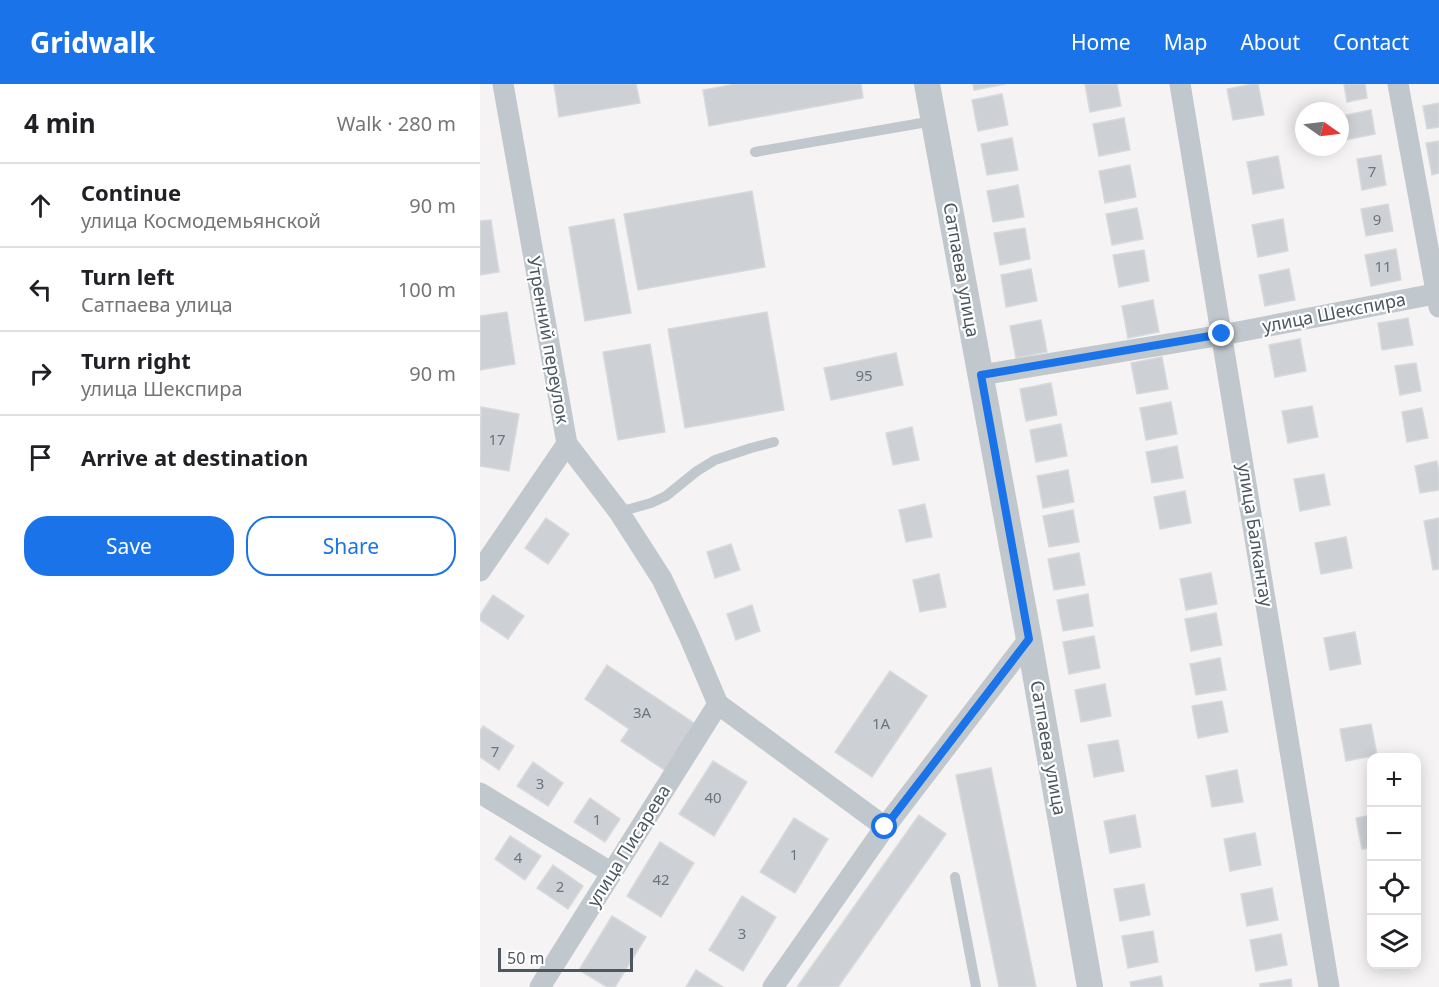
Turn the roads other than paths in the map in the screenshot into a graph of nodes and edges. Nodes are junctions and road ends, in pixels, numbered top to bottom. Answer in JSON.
{"nodes":[{"id":1,"x":503,"y":84,"type":"edge"},
{"id":2,"x":927,"y":84,"type":"edge"},
{"id":3,"x":1180,"y":84,"type":"edge"},
{"id":4,"x":1398,"y":84,"type":"edge"},
{"id":5,"x":933,"y":120,"type":"junction"},
{"id":6,"x":754,"y":152,"type":"dead end"},
{"id":7,"x":1438,"y":298,"type":"edge"},
{"id":8,"x":1222,"y":334,"type":"junction"},
{"id":9,"x":981,"y":375,"type":"junction"},
{"id":10,"x":774,"y":442,"type":"dead end"},
{"id":11,"x":567,"y":444,"type":"junction"},
{"id":12,"x":619,"y":512,"type":"junction"},
{"id":13,"x":480,"y":571,"type":"edge"},
{"id":14,"x":1029,"y":639,"type":"junction"},
{"id":15,"x":718,"y":704,"type":"junction"},
{"id":16,"x":480,"y":793,"type":"edge"},
{"id":17,"x":885,"y":827,"type":"junction"},
{"id":18,"x":612,"y":873,"type":"junction"},
{"id":19,"x":955,"y":877,"type":"dead end"},
{"id":20,"x":540,"y":987,"type":"edge"},
{"id":21,"x":772,"y":987,"type":"edge"},
{"id":22,"x":976,"y":987,"type":"edge"},
{"id":23,"x":1090,"y":987,"type":"edge"},
{"id":24,"x":1329,"y":987,"type":"edge"}],
"edges":[{"from":1,"to":11,"type":"street","name":"Утренний переулок"},
{"from":2,"to":5,"type":"street","name":"Сатпаева улица"},
{"from":3,"to":8,"type":"street","name":"улица Балкантау"},
{"from":4,"to":7,"type":"street"},
{"from":5,"to":6,"type":"lane"},
{"from":5,"to":9,"type":"street","name":"Сатпаева улица"},
{"from":7,"to":8,"type":"street","name":"улица Шекспира"},
{"from":8,"to":9,"type":"street","name":"улица Шекспира"},
{"from":8,"to":24,"type":"street","name":"улица Балкантау"},
{"from":9,"to":14,"type":"street","name":"Сатпаева улица"},
{"from":10,"to":12,"type":"lane"},
{"from":11,"to":12,"type":"street"},
{"from":11,"to":13,"type":"street","name":"Утренний переулок"},
{"from":12,"to":15,"type":"street"},
{"from":14,"to":17,"type":"street"},
{"from":14,"to":23,"type":"street","name":"Сатпаева улица"},
{"from":15,"to":17,"type":"street"},
{"from":15,"to":18,"type":"street","name":"улица Писарева"},
{"from":16,"to":18,"type":"street"},
{"from":17,"to":21,"type":"street"},
{"from":18,"to":20,"type":"street","name":"улица Писарева"},
{"from":19,"to":22,"type":"lane"}]}
